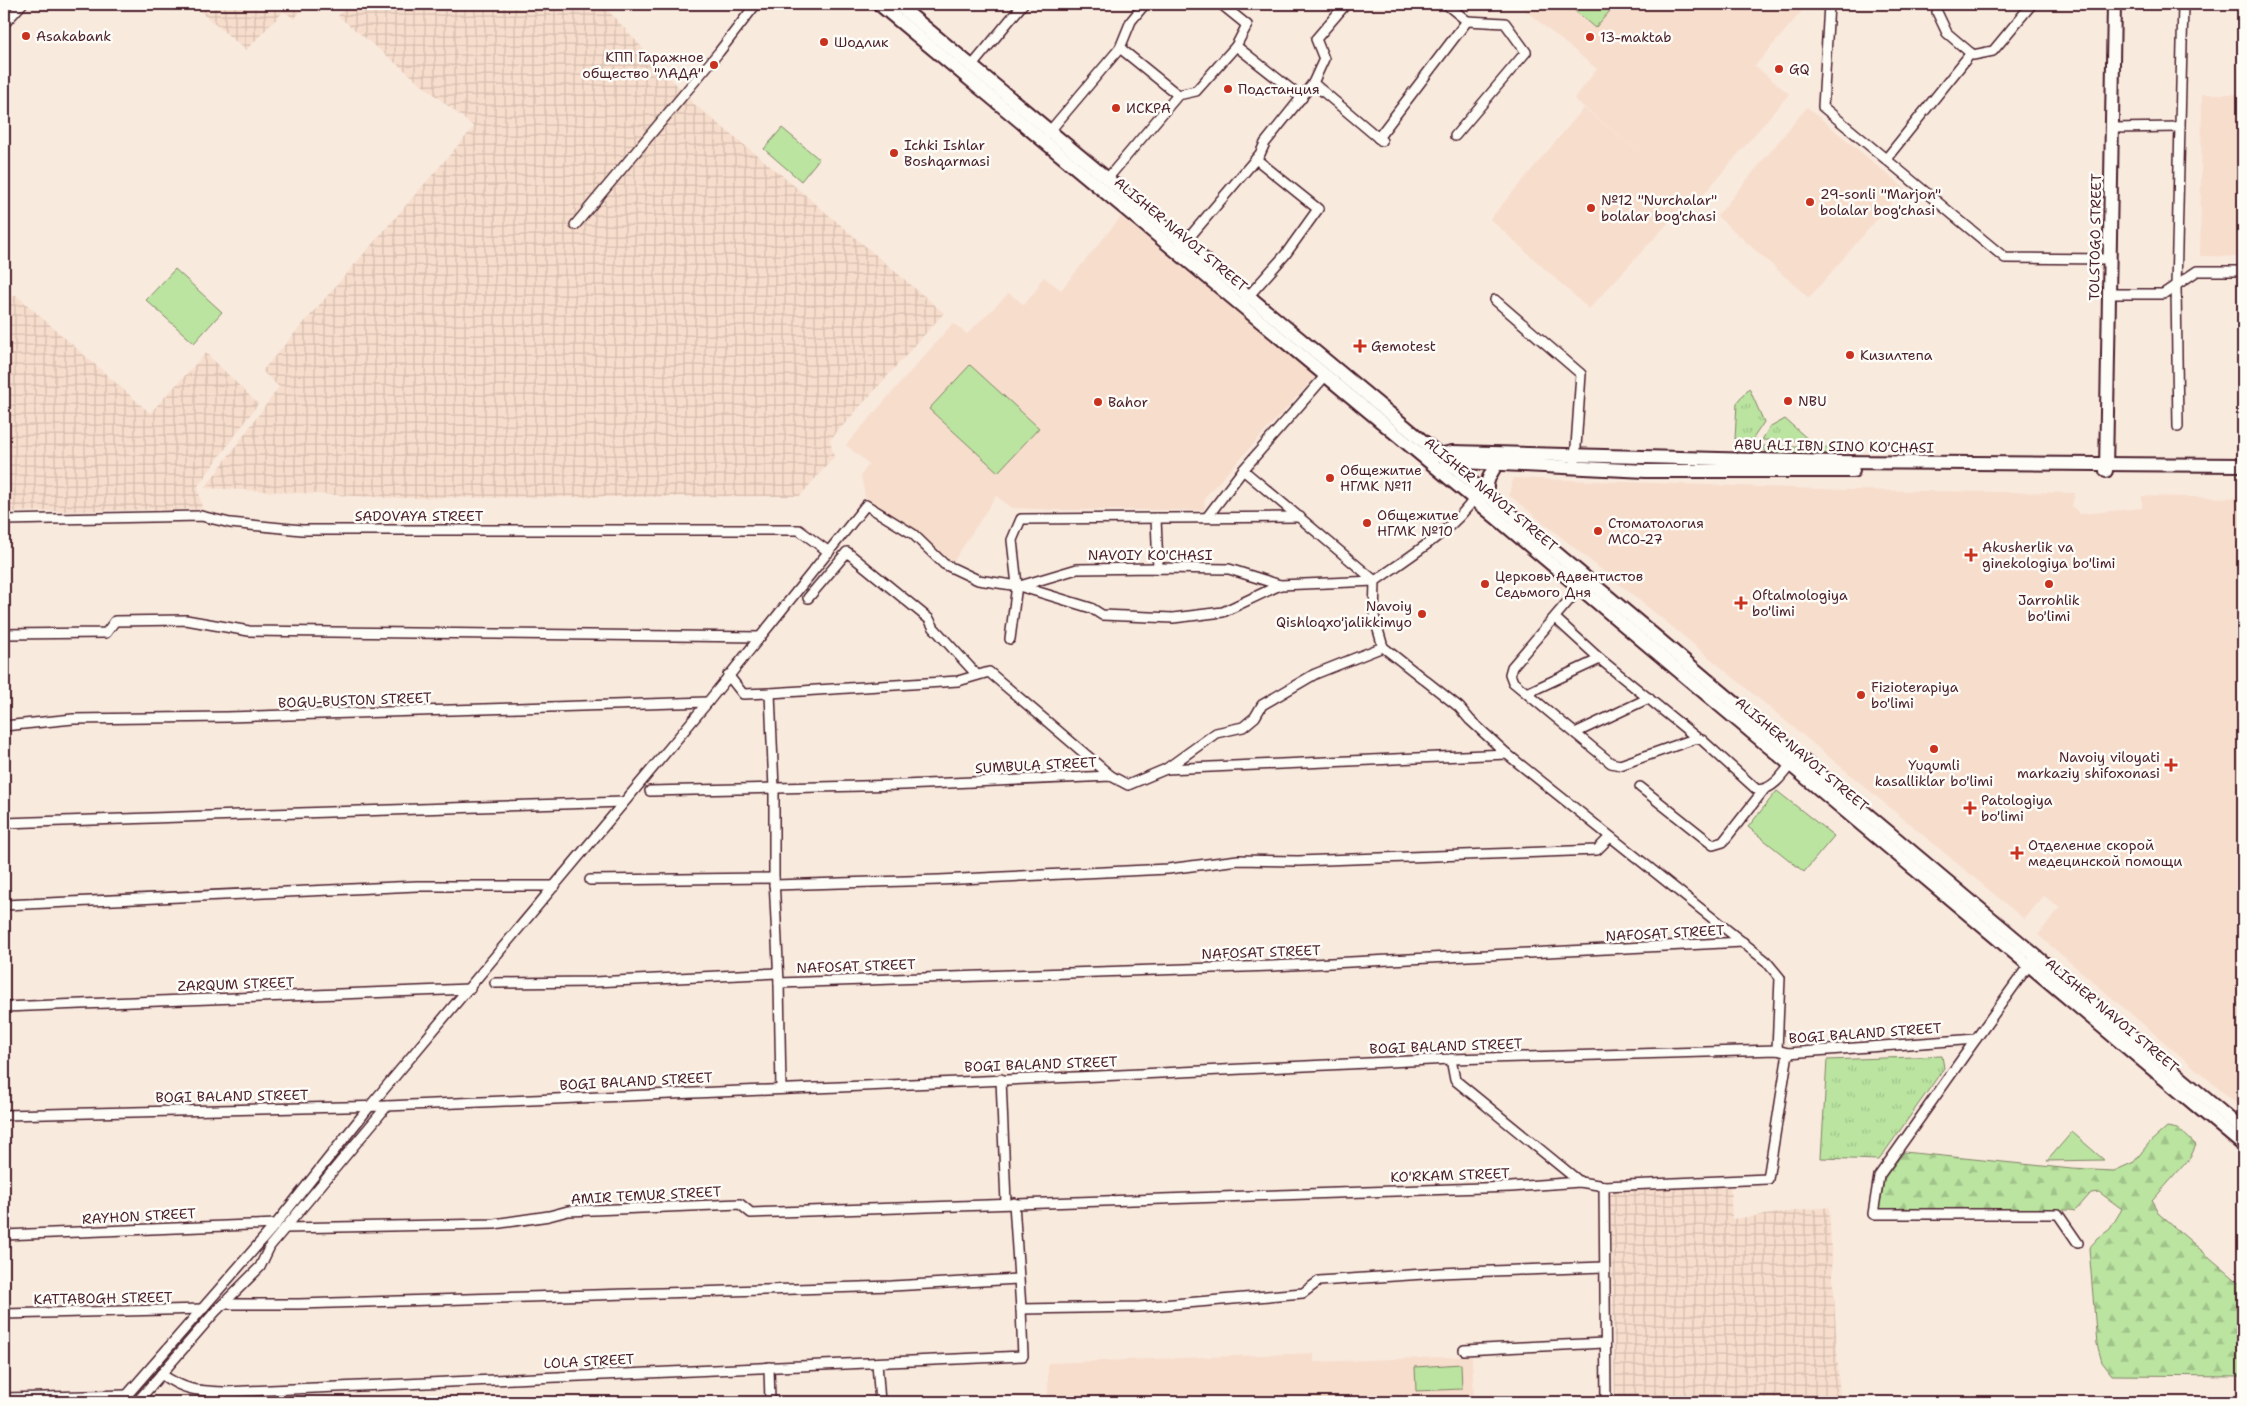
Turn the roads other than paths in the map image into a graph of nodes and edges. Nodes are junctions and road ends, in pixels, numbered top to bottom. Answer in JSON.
{"nodes":[{"id":1,"x":22,"y":4,"type":"edge"},
{"id":2,"x":756,"y":4,"type":"edge"},
{"id":3,"x":879,"y":4,"type":"edge"},
{"id":4,"x":896,"y":4,"type":"edge"},
{"id":5,"x":1023,"y":4,"type":"edge"},
{"id":6,"x":1145,"y":4,"type":"edge"},
{"id":7,"x":1221,"y":4,"type":"edge"},
{"id":8,"x":1346,"y":4,"type":"edge"},
{"id":9,"x":1446,"y":4,"type":"edge"},
{"id":10,"x":1829,"y":4,"type":"edge"},
{"id":11,"x":2032,"y":4,"type":"edge"},
{"id":12,"x":2114,"y":4,"type":"edge"},
{"id":13,"x":2183,"y":4,"type":"edge"},
{"id":14,"x":1937,"y":12,"type":"dead end"},
{"id":15,"x":1467,"y":21,"type":"junction"},
{"id":16,"x":4,"y":24,"type":"edge"},
{"id":17,"x":1236,"y":46,"type":"junction"},
{"id":18,"x":1120,"y":48,"type":"junction"},
{"id":19,"x":1972,"y":54,"type":"junction"},
{"id":20,"x":971,"y":66,"type":"junction"},
{"id":21,"x":1313,"y":83,"type":"junction"},
{"id":22,"x":1178,"y":95,"type":"junction"},
{"id":23,"x":1302,"y":98,"type":"junction"},
{"id":24,"x":2180,"y":127,"type":"junction"},
{"id":25,"x":2112,"y":128,"type":"junction"},
{"id":26,"x":1049,"y":132,"type":"junction"},
{"id":27,"x":1455,"y":136,"type":"dead end"},
{"id":28,"x":1256,"y":159,"type":"junction"},
{"id":29,"x":1886,"y":160,"type":"junction"},
{"id":30,"x":1107,"y":180,"type":"junction"},
{"id":31,"x":575,"y":225,"type":"dead end"},
{"id":32,"x":1181,"y":248,"type":"junction"},
{"id":33,"x":2110,"y":259,"type":"junction"},
{"id":34,"x":2243,"y":271,"type":"edge"},
{"id":35,"x":2176,"y":287,"type":"junction"},
{"id":36,"x":2109,"y":294,"type":"junction"},
{"id":37,"x":1245,"y":300,"type":"junction"},
{"id":38,"x":1495,"y":300,"type":"dead end"},
{"id":39,"x":1326,"y":375,"type":"junction"},
{"id":40,"x":2178,"y":427,"type":"dead end"},
{"id":41,"x":1438,"y":461,"type":"junction"},
{"id":42,"x":1575,"y":463,"type":"junction"},
{"id":43,"x":1496,"y":465,"type":"junction"},
{"id":44,"x":2243,"y":465,"type":"edge"},
{"id":45,"x":2106,"y":467,"type":"junction"},
{"id":46,"x":1243,"y":470,"type":"junction"},
{"id":47,"x":2243,"y":473,"type":"edge"},
{"id":48,"x":1481,"y":495,"type":"junction"},
{"id":49,"x":1208,"y":516,"type":"junction"},
{"id":50,"x":1300,"y":517,"type":"junction"},
{"id":51,"x":1156,"y":518,"type":"junction"},
{"id":52,"x":4,"y":520,"type":"edge"},
{"id":53,"x":829,"y":552,"type":"junction"},
{"id":54,"x":1158,"y":568,"type":"junction"},
{"id":55,"x":1375,"y":581,"type":"junction"},
{"id":56,"x":1583,"y":584,"type":"junction"},
{"id":57,"x":1280,"y":585,"type":"junction"},
{"id":58,"x":1018,"y":586,"type":"junction"},
{"id":59,"x":808,"y":598,"type":"dead end"},
{"id":60,"x":1554,"y":618,"type":"junction"},
{"id":61,"x":4,"y":634,"type":"edge"},
{"id":62,"x":760,"y":637,"type":"junction"},
{"id":63,"x":1010,"y":639,"type":"dead end"},
{"id":64,"x":1382,"y":647,"type":"junction"},
{"id":65,"x":1600,"y":659,"type":"junction"},
{"id":66,"x":728,"y":675,"type":"junction"},
{"id":67,"x":977,"y":675,"type":"junction"},
{"id":68,"x":770,"y":693,"type":"junction"},
{"id":69,"x":1527,"y":693,"type":"junction"},
{"id":70,"x":1649,"y":698,"type":"junction"},
{"id":71,"x":708,"y":702,"type":"junction"},
{"id":72,"x":4,"y":726,"type":"edge"},
{"id":73,"x":1575,"y":733,"type":"junction"},
{"id":74,"x":1696,"y":738,"type":"junction"},
{"id":75,"x":1507,"y":754,"type":"junction"},
{"id":76,"x":1794,"y":760,"type":"junction"},
{"id":77,"x":1166,"y":769,"type":"junction"},
{"id":78,"x":1111,"y":776,"type":"junction"},
{"id":79,"x":1640,"y":787,"type":"dead end"},
{"id":80,"x":774,"y":789,"type":"junction"},
{"id":81,"x":650,"y":791,"type":"dead end"},
{"id":82,"x":1762,"y":791,"type":"junction"},
{"id":83,"x":624,"y":802,"type":"junction"},
{"id":84,"x":4,"y":824,"type":"edge"},
{"id":85,"x":1610,"y":837,"type":"junction"},
{"id":86,"x":590,"y":880,"type":"dead end"},
{"id":87,"x":774,"y":881,"type":"junction"},
{"id":88,"x":555,"y":886,"type":"junction"},
{"id":89,"x":4,"y":905,"type":"edge"},
{"id":90,"x":1743,"y":942,"type":"junction"},
{"id":91,"x":2033,"y":960,"type":"junction"},
{"id":92,"x":779,"y":978,"type":"junction"},
{"id":93,"x":495,"y":983,"type":"dead end"},
{"id":94,"x":470,"y":989,"type":"junction"},
{"id":95,"x":4,"y":1007,"type":"edge"},
{"id":96,"x":1976,"y":1039,"type":"junction"},
{"id":97,"x":1777,"y":1050,"type":"junction"},
{"id":98,"x":1788,"y":1053,"type":"junction"},
{"id":99,"x":1451,"y":1059,"type":"junction"},
{"id":100,"x":1001,"y":1080,"type":"junction"},
{"id":101,"x":781,"y":1088,"type":"junction"},
{"id":102,"x":370,"y":1106,"type":"junction"},
{"id":103,"x":387,"y":1106,"type":"junction"},
{"id":104,"x":4,"y":1115,"type":"edge"},
{"id":105,"x":2243,"y":1130,"type":"edge"},
{"id":106,"x":2243,"y":1144,"type":"edge"},
{"id":107,"x":1580,"y":1182,"type":"junction"},
{"id":108,"x":1604,"y":1186,"type":"junction"},
{"id":109,"x":1010,"y":1203,"type":"junction"},
{"id":110,"x":276,"y":1224,"type":"junction"},
{"id":111,"x":285,"y":1228,"type":"junction"},
{"id":112,"x":4,"y":1235,"type":"edge"},
{"id":113,"x":2078,"y":1243,"type":"dead end"},
{"id":114,"x":1604,"y":1267,"type":"junction"},
{"id":115,"x":1018,"y":1279,"type":"junction"},
{"id":116,"x":224,"y":1304,"type":"junction"},
{"id":117,"x":202,"y":1309,"type":"junction"},
{"id":118,"x":1021,"y":1309,"type":"junction"},
{"id":119,"x":4,"y":1314,"type":"edge"},
{"id":120,"x":1604,"y":1343,"type":"junction"},
{"id":121,"x":1464,"y":1350,"type":"dead end"},
{"id":122,"x":877,"y":1363,"type":"junction"},
{"id":123,"x":769,"y":1366,"type":"junction"},
{"id":124,"x":161,"y":1374,"type":"junction"},
{"id":125,"x":4,"y":1398,"type":"edge"},
{"id":126,"x":124,"y":1399,"type":"edge"},
{"id":127,"x":137,"y":1402,"type":"edge"},
{"id":128,"x":770,"y":1402,"type":"edge"},
{"id":129,"x":880,"y":1402,"type":"edge"},
{"id":130,"x":1606,"y":1402,"type":"edge"}],
"edges":[{"from":1,"to":16,"type":"street"},
{"from":2,"to":31,"type":"street"},
{"from":3,"to":32,"type":"main road","name":"ALISHER NAVOI STREET"},
{"from":4,"to":20,"type":"main road","name":"ALISHER NAVOI STREET"},
{"from":5,"to":20,"type":"street"},
{"from":6,"to":18,"type":"street"},
{"from":7,"to":17,"type":"street"},
{"from":8,"to":21,"type":"street"},
{"from":9,"to":15,"type":"street"},
{"from":10,"to":29,"type":"street"},
{"from":11,"to":19,"type":"street"},
{"from":12,"to":25,"type":"main road","name":"TOLSTOGO STREET"},
{"from":13,"to":24,"type":"street"},
{"from":14,"to":19,"type":"street"},
{"from":15,"to":21,"type":"street"},
{"from":15,"to":27,"type":"street"},
{"from":17,"to":22,"type":"street"},
{"from":17,"to":23,"type":"street"},
{"from":18,"to":22,"type":"street"},
{"from":18,"to":26,"type":"street"},
{"from":19,"to":29,"type":"street"},
{"from":20,"to":26,"type":"main road","name":"ALISHER NAVOI STREET"},
{"from":21,"to":23,"type":"street"},
{"from":22,"to":30,"type":"street"},
{"from":23,"to":28,"type":"street"},
{"from":24,"to":25,"type":"street"},
{"from":24,"to":35,"type":"street"},
{"from":25,"to":33,"type":"main road","name":"TOLSTOGO STREET"},
{"from":26,"to":30,"type":"main road","name":"ALISHER NAVOI STREET"},
{"from":28,"to":32,"type":"street"},
{"from":28,"to":37,"type":"street"},
{"from":29,"to":33,"type":"street"},
{"from":30,"to":32,"type":"main road","name":"ALISHER NAVOI STREET"},
{"from":32,"to":37,"type":"main road","name":"ALISHER NAVOI STREET"},
{"from":33,"to":36,"type":"main road","name":"TOLSTOGO STREET"},
{"from":34,"to":35,"type":"street"},
{"from":35,"to":36,"type":"street"},
{"from":35,"to":40,"type":"street"},
{"from":36,"to":45,"type":"main road","name":"TOLSTOGO STREET"},
{"from":37,"to":39,"type":"main road","name":"ALISHER NAVOI STREET"},
{"from":37,"to":41,"type":"main road","name":"ALISHER NAVOI STREET"},
{"from":38,"to":42,"type":"street"},
{"from":39,"to":41,"type":"main road","name":"ALISHER NAVOI STREET"},
{"from":39,"to":46,"type":"street"},
{"from":41,"to":42,"type":"main road","name":"ABU ALI IBN SINO KO'CHASI"},
{"from":41,"to":43,"type":"main road","name":"ABU ALI IBN SINO KO'CHASI"},
{"from":41,"to":48,"type":"main road","name":"ALISHER NAVOI STREET"},
{"from":42,"to":43,"type":"main road","name":"ABU ALI IBN SINO KO'CHASI"},
{"from":42,"to":45,"type":"main road","name":"ABU ALI IBN SINO KO'CHASI"},
{"from":43,"to":48,"type":"main road"},
{"from":44,"to":45,"type":"main road","name":"ABU ALI IBN SINO KO'CHASI"},
{"from":45,"to":47,"type":"main road","name":"ABU ALI IBN SINO KO'CHASI"},
{"from":46,"to":49,"type":"street"},
{"from":46,"to":50,"type":"street"},
{"from":48,"to":55,"type":"street"},
{"from":48,"to":56,"type":"main road","name":"ALISHER NAVOI STREET"},
{"from":49,"to":50,"type":"street"},
{"from":49,"to":51,"type":"street"},
{"from":50,"to":55,"type":"street"},
{"from":51,"to":54,"type":"street"},
{"from":51,"to":58,"type":"street"},
{"from":52,"to":53,"type":"street","name":"SADOVAYA STREET"},
{"from":53,"to":58,"type":"street"},
{"from":53,"to":62,"type":"street"},
{"from":54,"to":57,"type":"street","name":"NAVOIY KO'CHASI"},
{"from":54,"to":58,"type":"street","name":"NAVOIY KO'CHASI"},
{"from":55,"to":57,"type":"street"},
{"from":55,"to":64,"type":"street"},
{"from":56,"to":60,"type":"street"},
{"from":56,"to":76,"type":"main road","name":"ALISHER NAVOI STREET"},
{"from":57,"to":58,"type":"street"},
{"from":58,"to":63,"type":"street"},
{"from":59,"to":67,"type":"street"},
{"from":60,"to":65,"type":"street"},
{"from":60,"to":69,"type":"street"},
{"from":61,"to":62,"type":"street"},
{"from":62,"to":66,"type":"street"},
{"from":64,"to":75,"type":"street"},
{"from":64,"to":77,"type":"street"},
{"from":65,"to":69,"type":"street"},
{"from":65,"to":70,"type":"street"},
{"from":66,"to":68,"type":"street"},
{"from":66,"to":71,"type":"street"},
{"from":67,"to":68,"type":"street"},
{"from":67,"to":78,"type":"street"},
{"from":68,"to":80,"type":"street"},
{"from":69,"to":73,"type":"street"},
{"from":70,"to":73,"type":"street"},
{"from":70,"to":74,"type":"street"},
{"from":71,"to":72,"type":"street","name":"BOGU-BUSTON STREET"},
{"from":71,"to":83,"type":"street"},
{"from":73,"to":74,"type":"street"},
{"from":74,"to":82,"type":"street"},
{"from":75,"to":77,"type":"street","name":"SUMBULA STREET"},
{"from":75,"to":85,"type":"street"},
{"from":76,"to":82,"type":"street"},
{"from":76,"to":91,"type":"main road","name":"ALISHER NAVOI STREET"},
{"from":77,"to":78,"type":"street","name":"SUMBULA STREET"},
{"from":78,"to":80,"type":"street","name":"SUMBULA STREET"},
{"from":79,"to":82,"type":"street"},
{"from":80,"to":81,"type":"street","name":"SUMBULA STREET"},
{"from":80,"to":87,"type":"street"},
{"from":83,"to":84,"type":"street"},
{"from":83,"to":88,"type":"street"},
{"from":85,"to":87,"type":"street"},
{"from":85,"to":90,"type":"street"},
{"from":86,"to":87,"type":"street"},
{"from":87,"to":92,"type":"street"},
{"from":88,"to":89,"type":"street"},
{"from":88,"to":94,"type":"street"},
{"from":90,"to":92,"type":"street","name":"NAFOSAT STREET"},
{"from":90,"to":97,"type":"street"},
{"from":91,"to":96,"type":"street"},
{"from":91,"to":105,"type":"main road","name":"ALISHER NAVOI STREET"},
{"from":91,"to":106,"type":"main road","name":"ALISHER NAVOI STREET"},
{"from":92,"to":93,"type":"street","name":"NAFOSAT STREET"},
{"from":92,"to":101,"type":"street"},
{"from":94,"to":95,"type":"street","name":"ZARQUM STREET"},
{"from":94,"to":102,"type":"street"},
{"from":96,"to":98,"type":"street","name":"BOGI BALAND STREET"},
{"from":96,"to":113,"type":"street"},
{"from":97,"to":98,"type":"street","name":"BOGI BALAND STREET"},
{"from":97,"to":99,"type":"street","name":"BOGI BALAND STREET"},
{"from":98,"to":108,"type":"street","name":"KO'RKAM STREET"},
{"from":99,"to":100,"type":"street","name":"BOGI BALAND STREET"},
{"from":99,"to":107,"type":"street"},
{"from":100,"to":101,"type":"street","name":"BOGI BALAND STREET"},
{"from":100,"to":109,"type":"street"},
{"from":101,"to":103,"type":"street","name":"BOGI BALAND STREET"},
{"from":102,"to":103,"type":"street","name":"BOGI BALAND STREET"},
{"from":102,"to":104,"type":"street","name":"BOGI BALAND STREET"},
{"from":102,"to":110,"type":"street"},
{"from":103,"to":111,"type":"street"},
{"from":107,"to":108,"type":"street","name":"KO'RKAM STREET"},
{"from":107,"to":109,"type":"street","name":"KO'RKAM STREET"},
{"from":108,"to":114,"type":"street"},
{"from":109,"to":111,"type":"street","name":"AMIR TEMUR STREET"},
{"from":109,"to":115,"type":"street"},
{"from":110,"to":112,"type":"street","name":"RAYHON STREET"},
{"from":110,"to":117,"type":"street"},
{"from":111,"to":116,"type":"street"},
{"from":114,"to":118,"type":"street"},
{"from":114,"to":120,"type":"street"},
{"from":115,"to":116,"type":"street"},
{"from":115,"to":118,"type":"street"},
{"from":116,"to":124,"type":"street"},
{"from":117,"to":119,"type":"street","name":"KATTABOGH STREET"},
{"from":117,"to":126,"type":"street"},
{"from":118,"to":122,"type":"street","name":"LOLA STREET"},
{"from":120,"to":121,"type":"street"},
{"from":120,"to":130,"type":"street"},
{"from":122,"to":123,"type":"street","name":"LOLA STREET"},
{"from":122,"to":129,"type":"street"},
{"from":123,"to":124,"type":"street","name":"LOLA STREET"},
{"from":123,"to":128,"type":"street"},
{"from":124,"to":127,"type":"street"},
{"from":125,"to":126,"type":"street"}]}
